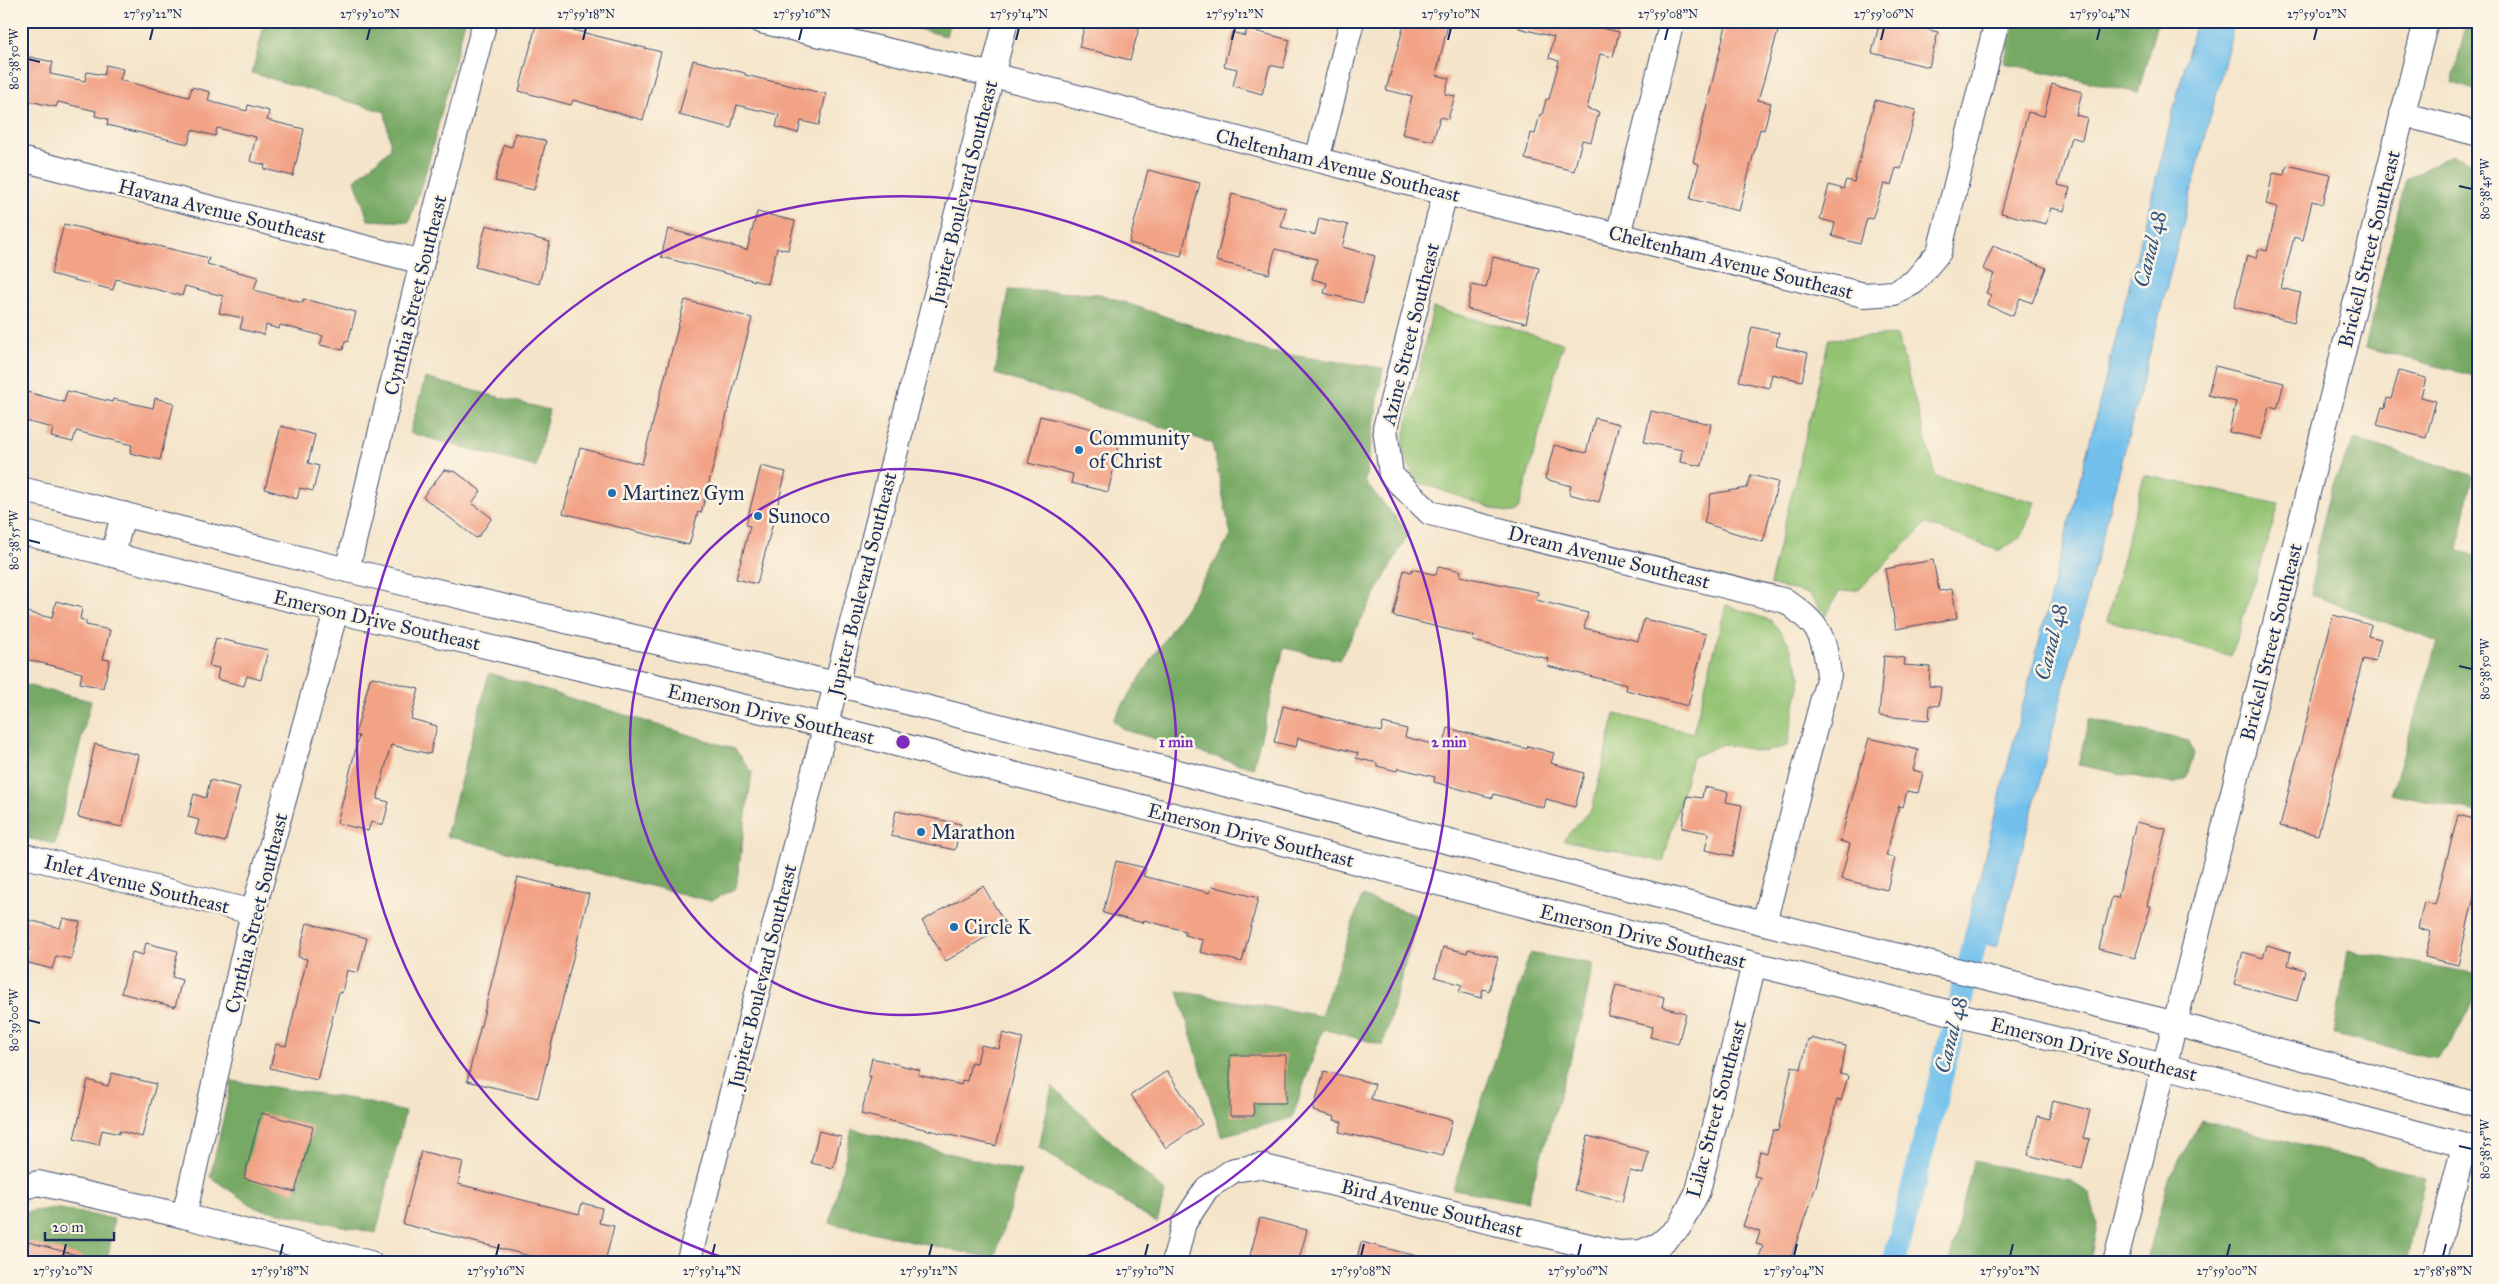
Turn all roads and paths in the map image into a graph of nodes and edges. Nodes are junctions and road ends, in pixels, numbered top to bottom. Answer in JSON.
{"nodes":[{"id":1,"x":485,"y":21,"type":"edge"},
{"id":2,"x":761,"y":21,"type":"edge"},
{"id":3,"x":1006,"y":21,"type":"edge"},
{"id":4,"x":1352,"y":21,"type":"edge"},
{"id":5,"x":1672,"y":21,"type":"edge"},
{"id":6,"x":1997,"y":21,"type":"edge"},
{"id":7,"x":2426,"y":21,"type":"edge"},
{"id":8,"x":993,"y":75,"type":"junction"},
{"id":9,"x":2402,"y":114,"type":"junction"},
{"id":10,"x":2478,"y":134,"type":"edge"},
{"id":11,"x":21,"y":159,"type":"edge"},
{"id":12,"x":1317,"y":160,"type":"junction"},
{"id":13,"x":1445,"y":193,"type":"junction"},
{"id":14,"x":1618,"y":235,"type":"junction"},
{"id":15,"x":422,"y":262,"type":"junction"},
{"id":16,"x":1391,"y":475,"type":"joint"},
{"id":17,"x":21,"y":488,"type":"edge"},
{"id":18,"x":123,"y":514,"type":"junction"},
{"id":19,"x":21,"y":532,"type":"edge"},
{"id":20,"x":113,"y":555,"type":"junction"},
{"id":21,"x":347,"y":570,"type":"junction"},
{"id":22,"x":336,"y":611,"type":"junction"},
{"id":23,"x":836,"y":684,"type":"junction"},
{"id":24,"x":826,"y":726,"type":"junction"},
{"id":25,"x":21,"y":855,"type":"edge"},
{"id":26,"x":253,"y":912,"type":"junction"},
{"id":27,"x":1764,"y":923,"type":"junction"},
{"id":28,"x":1754,"y":964,"type":"junction"},
{"id":29,"x":2176,"y":1024,"type":"junction"},
{"id":30,"x":2164,"y":1066,"type":"junction"},
{"id":31,"x":2477,"y":1100,"type":"edge"},
{"id":32,"x":2471,"y":1147,"type":"edge"},
{"id":33,"x":21,"y":1188,"type":"edge"},
{"id":34,"x":184,"y":1216,"type":"junction"},
{"id":35,"x":1660,"y":1244,"type":"joint"},
{"id":36,"x":370,"y":1263,"type":"edge"},
{"id":37,"x":688,"y":1263,"type":"edge"},
{"id":38,"x":1174,"y":1263,"type":"edge"},
{"id":39,"x":2114,"y":1263,"type":"edge"},
{"id":40,"x":2434,"y":1263,"type":"edge"}],
"edges":[{"from":1,"to":15,"type":"street","name":"Cynthia Street Southeast"},
{"from":2,"to":8,"type":"street","name":"Cheltenham Avenue Southeast"},
{"from":3,"to":8,"type":"street","name":"Jupiter Boulevard Southeast"},
{"from":4,"to":12,"type":"street"},
{"from":5,"to":14,"type":"street"},
{"from":6,"to":14,"type":"street","name":"Cheltenham Avenue Southeast"},
{"from":7,"to":9,"type":"street","name":"Brickell Street Southeast"},
{"from":8,"to":12,"type":"street","name":"Cheltenham Avenue Southeast"},
{"from":8,"to":23,"type":"street","name":"Jupiter Boulevard Southeast"},
{"from":9,"to":10,"type":"street"},
{"from":9,"to":29,"type":"street","name":"Brickell Street Southeast"},
{"from":11,"to":15,"type":"street","name":"Havana Avenue Southeast"},
{"from":12,"to":13,"type":"street","name":"Cheltenham Avenue Southeast"},
{"from":13,"to":14,"type":"street","name":"Cheltenham Avenue Southeast"},
{"from":13,"to":16,"type":"street","name":"Azine Street Southeast"},
{"from":15,"to":21,"type":"street","name":"Cynthia Street Southeast"},
{"from":16,"to":27,"type":"street","name":"Dream Avenue Southeast"},
{"from":17,"to":18,"type":"street","name":"Emerson Drive Southeast"},
{"from":18,"to":20,"type":"street"},
{"from":18,"to":21,"type":"street","name":"Emerson Drive Southeast"},
{"from":19,"to":20,"type":"street","name":"Emerson Drive Southeast"},
{"from":20,"to":22,"type":"street","name":"Emerson Drive Southeast"},
{"from":21,"to":23,"type":"street","name":"Emerson Drive Southeast"},
{"from":22,"to":24,"type":"street","name":"Emerson Drive Southeast"},
{"from":22,"to":26,"type":"street","name":"Cynthia Street Southeast"},
{"from":23,"to":24,"type":"street","name":"Jupiter Boulevard Southeast"},
{"from":23,"to":27,"type":"street","name":"Emerson Drive Southeast"},
{"from":24,"to":28,"type":"street","name":"Emerson Drive Southeast"},
{"from":24,"to":37,"type":"street","name":"Jupiter Boulevard Southeast"},
{"from":25,"to":26,"type":"street","name":"Inlet Avenue Southeast"},
{"from":26,"to":34,"type":"street","name":"Cynthia Street Southeast"},
{"from":27,"to":29,"type":"street","name":"Emerson Drive Southeast"},
{"from":28,"to":30,"type":"street","name":"Emerson Drive Southeast"},
{"from":28,"to":35,"type":"street","name":"Lilac Street Southeast"},
{"from":29,"to":30,"type":"street","name":"Brickell Street Southeast"},
{"from":29,"to":31,"type":"street","name":"Emerson Drive Southeast"},
{"from":30,"to":32,"type":"street","name":"Emerson Drive Southeast"},
{"from":30,"to":39,"type":"street","name":"Brickell Street Southeast"},
{"from":32,"to":40,"type":"street"},
{"from":33,"to":34,"type":"street"},
{"from":34,"to":36,"type":"street"},
{"from":35,"to":38,"type":"street","name":"Bird Avenue Southeast"}]}
